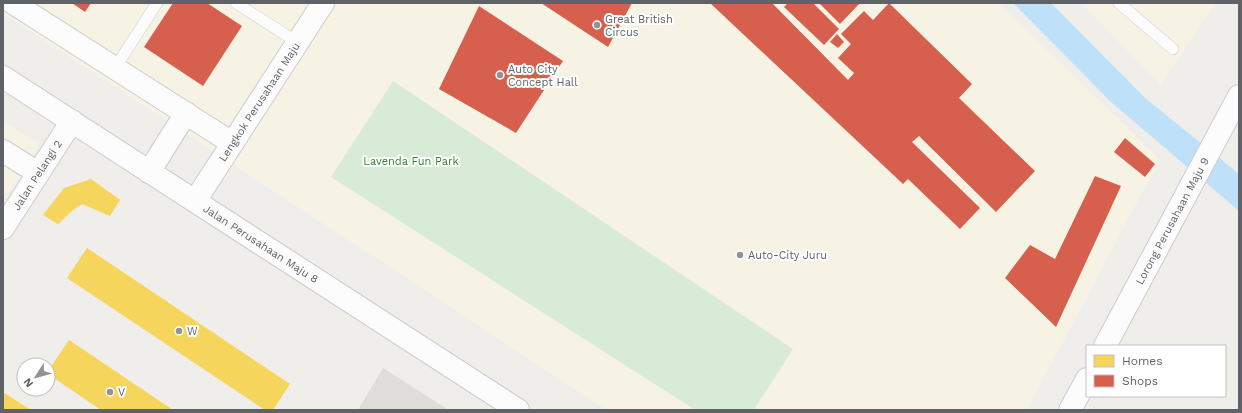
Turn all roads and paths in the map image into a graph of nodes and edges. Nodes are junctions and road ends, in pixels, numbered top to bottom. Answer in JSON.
{"nodes":[{"id":1,"x":13,"y":3,"type":"edge"},
{"id":2,"x":157,"y":3,"type":"edge"},
{"id":3,"x":236,"y":3,"type":"edge"},
{"id":4,"x":323,"y":3,"type":"edge"},
{"id":5,"x":1119,"y":3,"type":"edge"},
{"id":6,"x":297,"y":42,"type":"junction"},
{"id":7,"x":1173,"y":49,"type":"dead end"},
{"id":8,"x":115,"y":68,"type":"junction"},
{"id":9,"x":3,"y":77,"type":"edge"},
{"id":10,"x":1239,"y":96,"type":"edge"},
{"id":11,"x":186,"y":113,"type":"junction"},
{"id":12,"x":72,"y":122,"type":"junction"},
{"id":13,"x":232,"y":143,"type":"junction"},
{"id":14,"x":3,"y":151,"type":"edge"},
{"id":15,"x":149,"y":172,"type":"junction"},
{"id":16,"x":38,"y":173,"type":"junction"},
{"id":17,"x":195,"y":201,"type":"junction"},
{"id":18,"x":3,"y":228,"type":"edge"},
{"id":19,"x":1106,"y":345,"type":"edge"},
{"id":20,"x":1086,"y":381,"type":"edge"},
{"id":21,"x":518,"y":410,"type":"edge"},
{"id":22,"x":1070,"y":410,"type":"edge"}],
"edges":[{"from":1,"to":8,"type":"street"},
{"from":2,"to":8,"type":"lane"},
{"from":3,"to":6,"type":"lane"},
{"from":4,"to":6,"type":"street","name":"Lengkok Perusahaan Maju"},
{"from":5,"to":7,"type":"lane"},
{"from":6,"to":13,"type":"street","name":"Lengkok Perusahaan Maju"},
{"from":8,"to":11,"type":"street"},
{"from":9,"to":12,"type":"street","name":"Jalan Perusahaan Maju 8"},
{"from":10,"to":19,"type":"street","name":"Lorong Perusahaan Maju 9"},
{"from":11,"to":13,"type":"street"},
{"from":11,"to":15,"type":"street"},
{"from":12,"to":15,"type":"street","name":"Jalan Perusahaan Maju 8"},
{"from":12,"to":16,"type":"street","name":"Jalan Pelangi 2"},
{"from":13,"to":17,"type":"street","name":"Lengkok Perusahaan Maju"},
{"from":14,"to":16,"type":"street"},
{"from":15,"to":17,"type":"street","name":"Jalan Perusahaan Maju 8"},
{"from":16,"to":18,"type":"street","name":"Jalan Pelangi 2"},
{"from":17,"to":21,"type":"street","name":"Jalan Perusahaan Maju 8"},
{"from":20,"to":22,"type":"street"}]}
